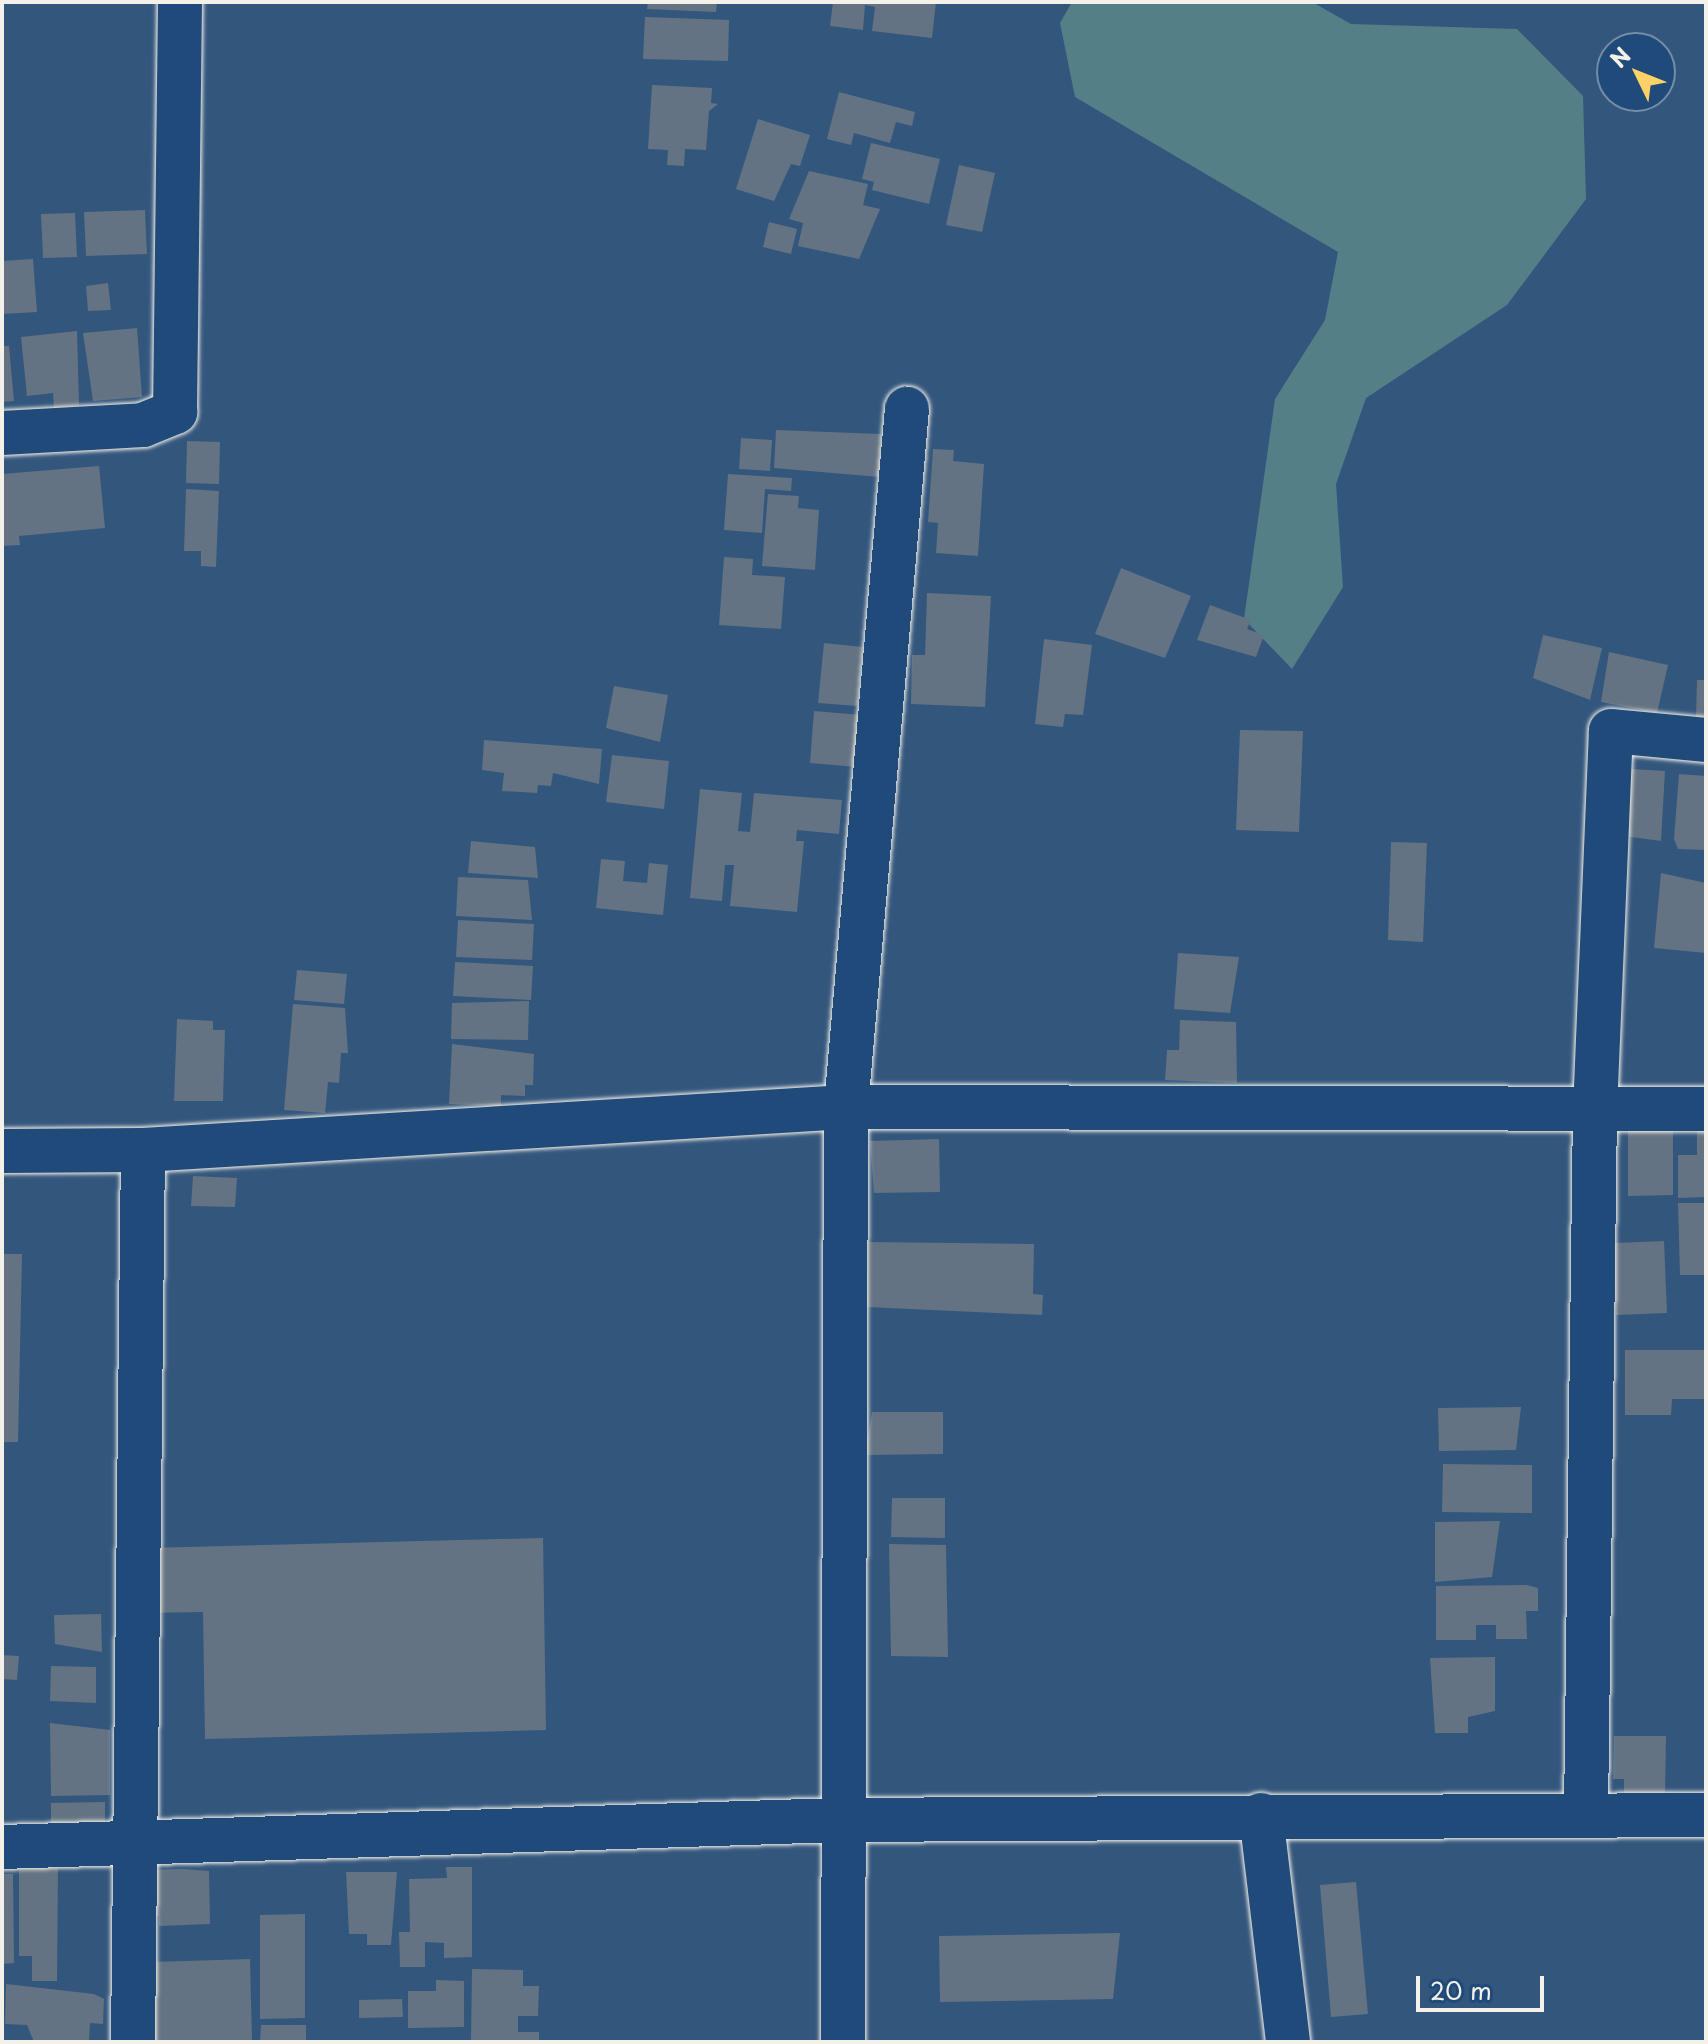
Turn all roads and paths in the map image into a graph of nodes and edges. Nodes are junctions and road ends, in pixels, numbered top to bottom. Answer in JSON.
{"nodes":[{"id":1,"x":180,"y":2,"type":"edge"},
{"id":2,"x":907,"y":409,"type":"dead end"},
{"id":3,"x":2,"y":433,"type":"edge"},
{"id":4,"x":1706,"y":740,"type":"edge"},
{"id":5,"x":846,"y":1107,"type":"junction"},
{"id":6,"x":1706,"y":1109,"type":"edge"},
{"id":7,"x":1595,"y":1111,"type":"junction"},
{"id":8,"x":143,"y":1150,"type":"junction"},
{"id":9,"x":2,"y":1151,"type":"edge"},
{"id":10,"x":1586,"y":1814,"type":"junction"},
{"id":11,"x":1261,"y":1815,"type":"junction"},
{"id":12,"x":1706,"y":1815,"type":"edge"},
{"id":13,"x":838,"y":1820,"type":"junction"},
{"id":14,"x":136,"y":1843,"type":"junction"},
{"id":15,"x":2,"y":1847,"type":"edge"},
{"id":16,"x":133,"y":2042,"type":"edge"},
{"id":17,"x":843,"y":2042,"type":"edge"},
{"id":18,"x":1288,"y":2042,"type":"edge"}],
"edges":[{"from":1,"to":3,"type":"street"},
{"from":2,"to":5,"type":"street"},
{"from":4,"to":7,"type":"street"},
{"from":5,"to":7,"type":"street"},
{"from":5,"to":8,"type":"street"},
{"from":5,"to":13,"type":"street"},
{"from":6,"to":7,"type":"street"},
{"from":7,"to":10,"type":"street"},
{"from":8,"to":9,"type":"street"},
{"from":8,"to":14,"type":"street"},
{"from":10,"to":11,"type":"street"},
{"from":10,"to":12,"type":"street"},
{"from":11,"to":13,"type":"street"},
{"from":11,"to":18,"type":"street"},
{"from":13,"to":14,"type":"street"},
{"from":13,"to":17,"type":"street"},
{"from":14,"to":15,"type":"street"},
{"from":14,"to":16,"type":"street"}]}
